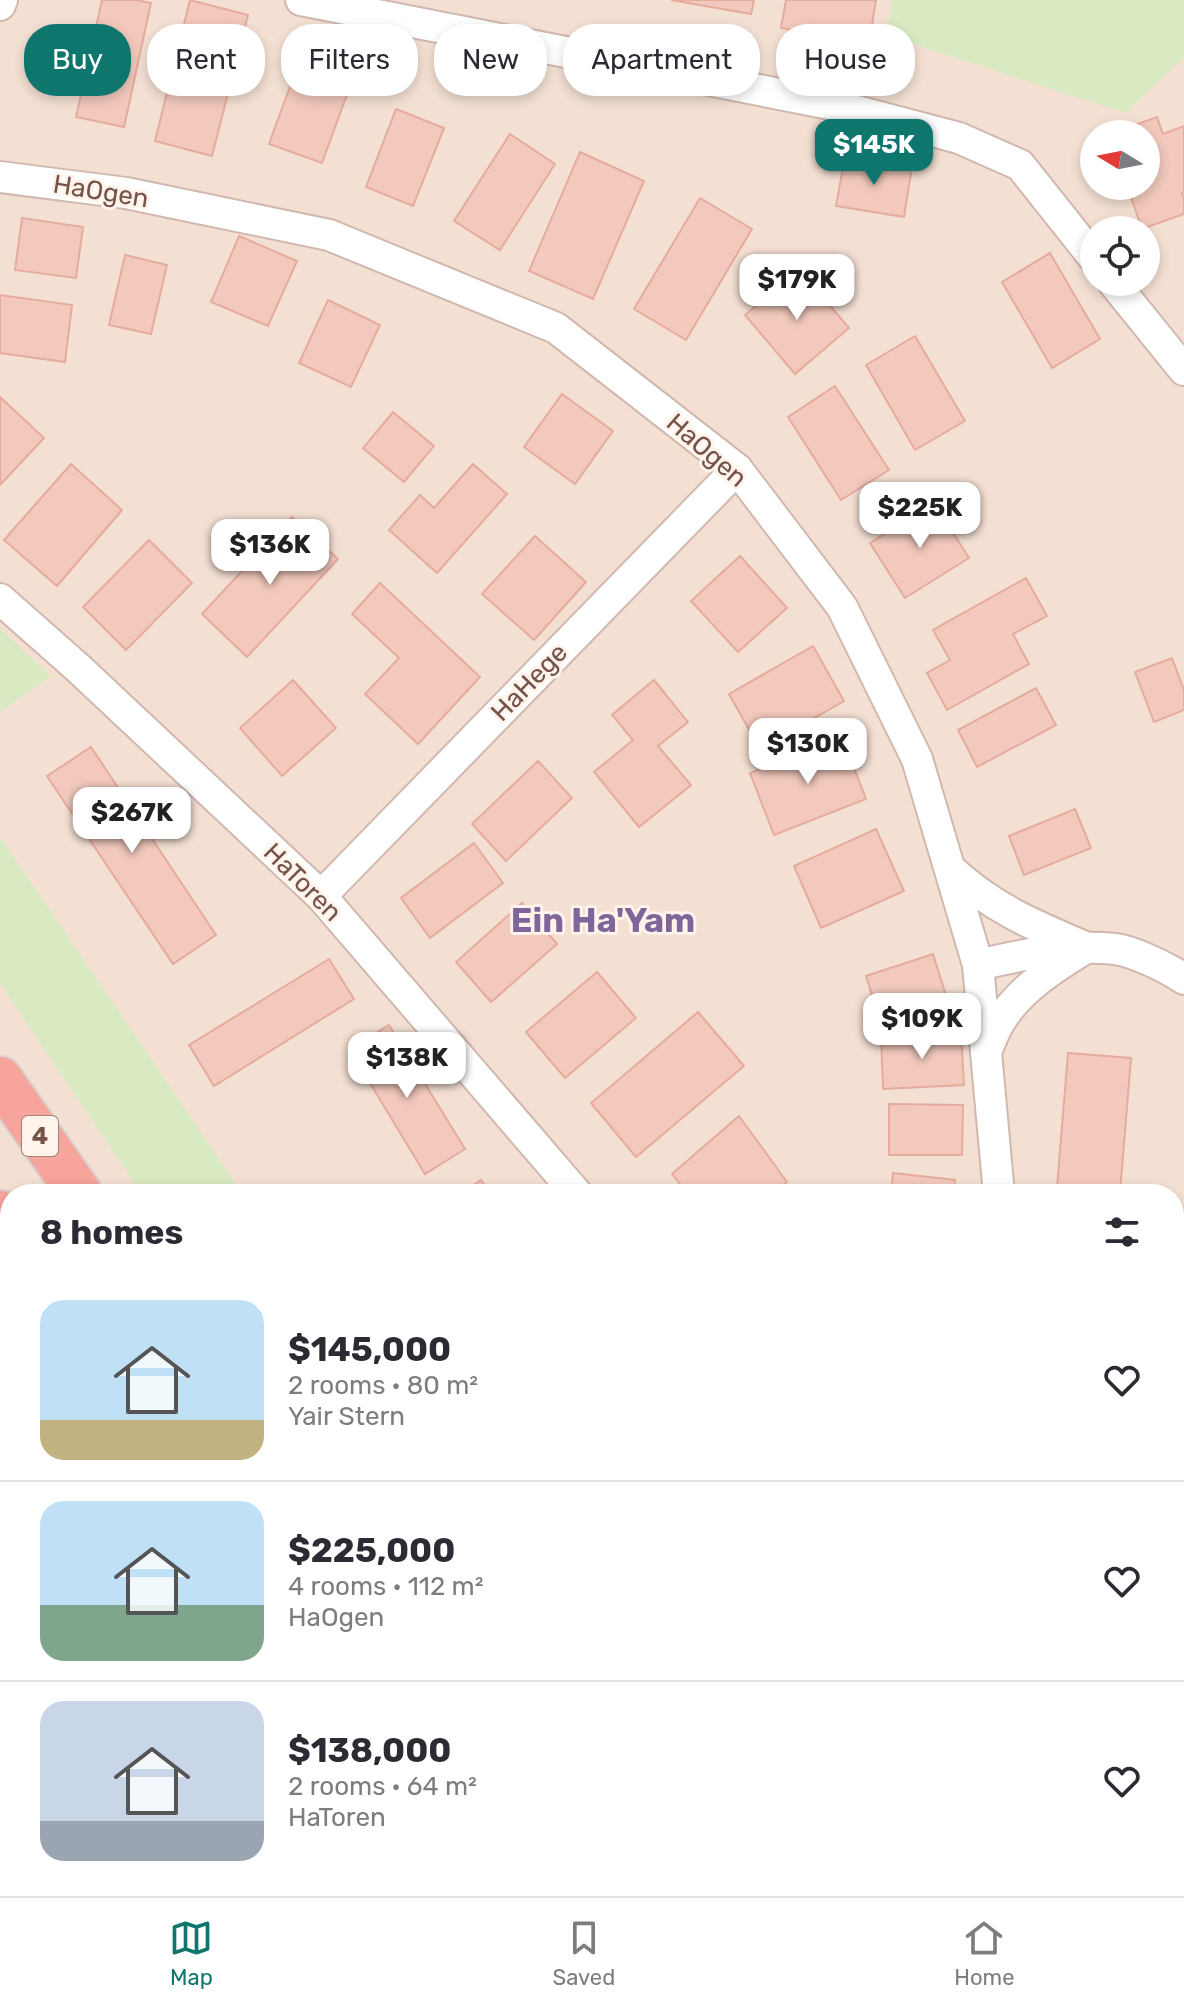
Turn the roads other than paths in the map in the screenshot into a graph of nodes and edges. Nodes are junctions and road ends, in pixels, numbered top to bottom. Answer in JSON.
{"nodes":[{"id":1,"x":301,"y":0,"type":"edge"},
{"id":2,"x":0,"y":177,"type":"edge"},
{"id":3,"x":1080,"y":240,"type":"edge"},
{"id":4,"x":1124,"y":296,"type":"edge"},
{"id":5,"x":1184,"y":370,"type":"edge"},
{"id":6,"x":737,"y":469,"type":"junction"},
{"id":7,"x":0,"y":599,"type":"edge"},
{"id":8,"x":950,"y":869,"type":"junction"},
{"id":9,"x":321,"y":896,"type":"junction"},
{"id":10,"x":1086,"y":948,"type":"junction"},
{"id":11,"x":978,"y":965,"type":"junction"},
{"id":12,"x":1184,"y":979,"type":"edge"},
{"id":13,"x":986,"y":1052,"type":"junction"},
{"id":14,"x":0,"y":1079,"type":"edge"},
{"id":15,"x":73,"y":1184,"type":"edge"},
{"id":16,"x":568,"y":1184,"type":"edge"},
{"id":17,"x":998,"y":1184,"type":"edge"}],
"edges":[{"from":1,"to":3,"type":"street"},
{"from":2,"to":6,"type":"street","name":"HaOgen"},
{"from":4,"to":5,"type":"street"},
{"from":6,"to":8,"type":"street","name":"HaOgen"},
{"from":6,"to":9,"type":"street","name":"HaHege"},
{"from":7,"to":9,"type":"street","name":"HaToren"},
{"from":8,"to":10,"type":"street"},
{"from":8,"to":11,"type":"street","name":"HaOgen"},
{"from":9,"to":16,"type":"street","name":"HaToren"},
{"from":10,"to":11,"type":"street"},
{"from":10,"to":12,"type":"street"},
{"from":10,"to":13,"type":"street"},
{"from":11,"to":13,"type":"street","name":"HaOgen"},
{"from":13,"to":17,"type":"street","name":"HaOgen"},
{"from":14,"to":15,"type":"highway","number":"4"}]}
